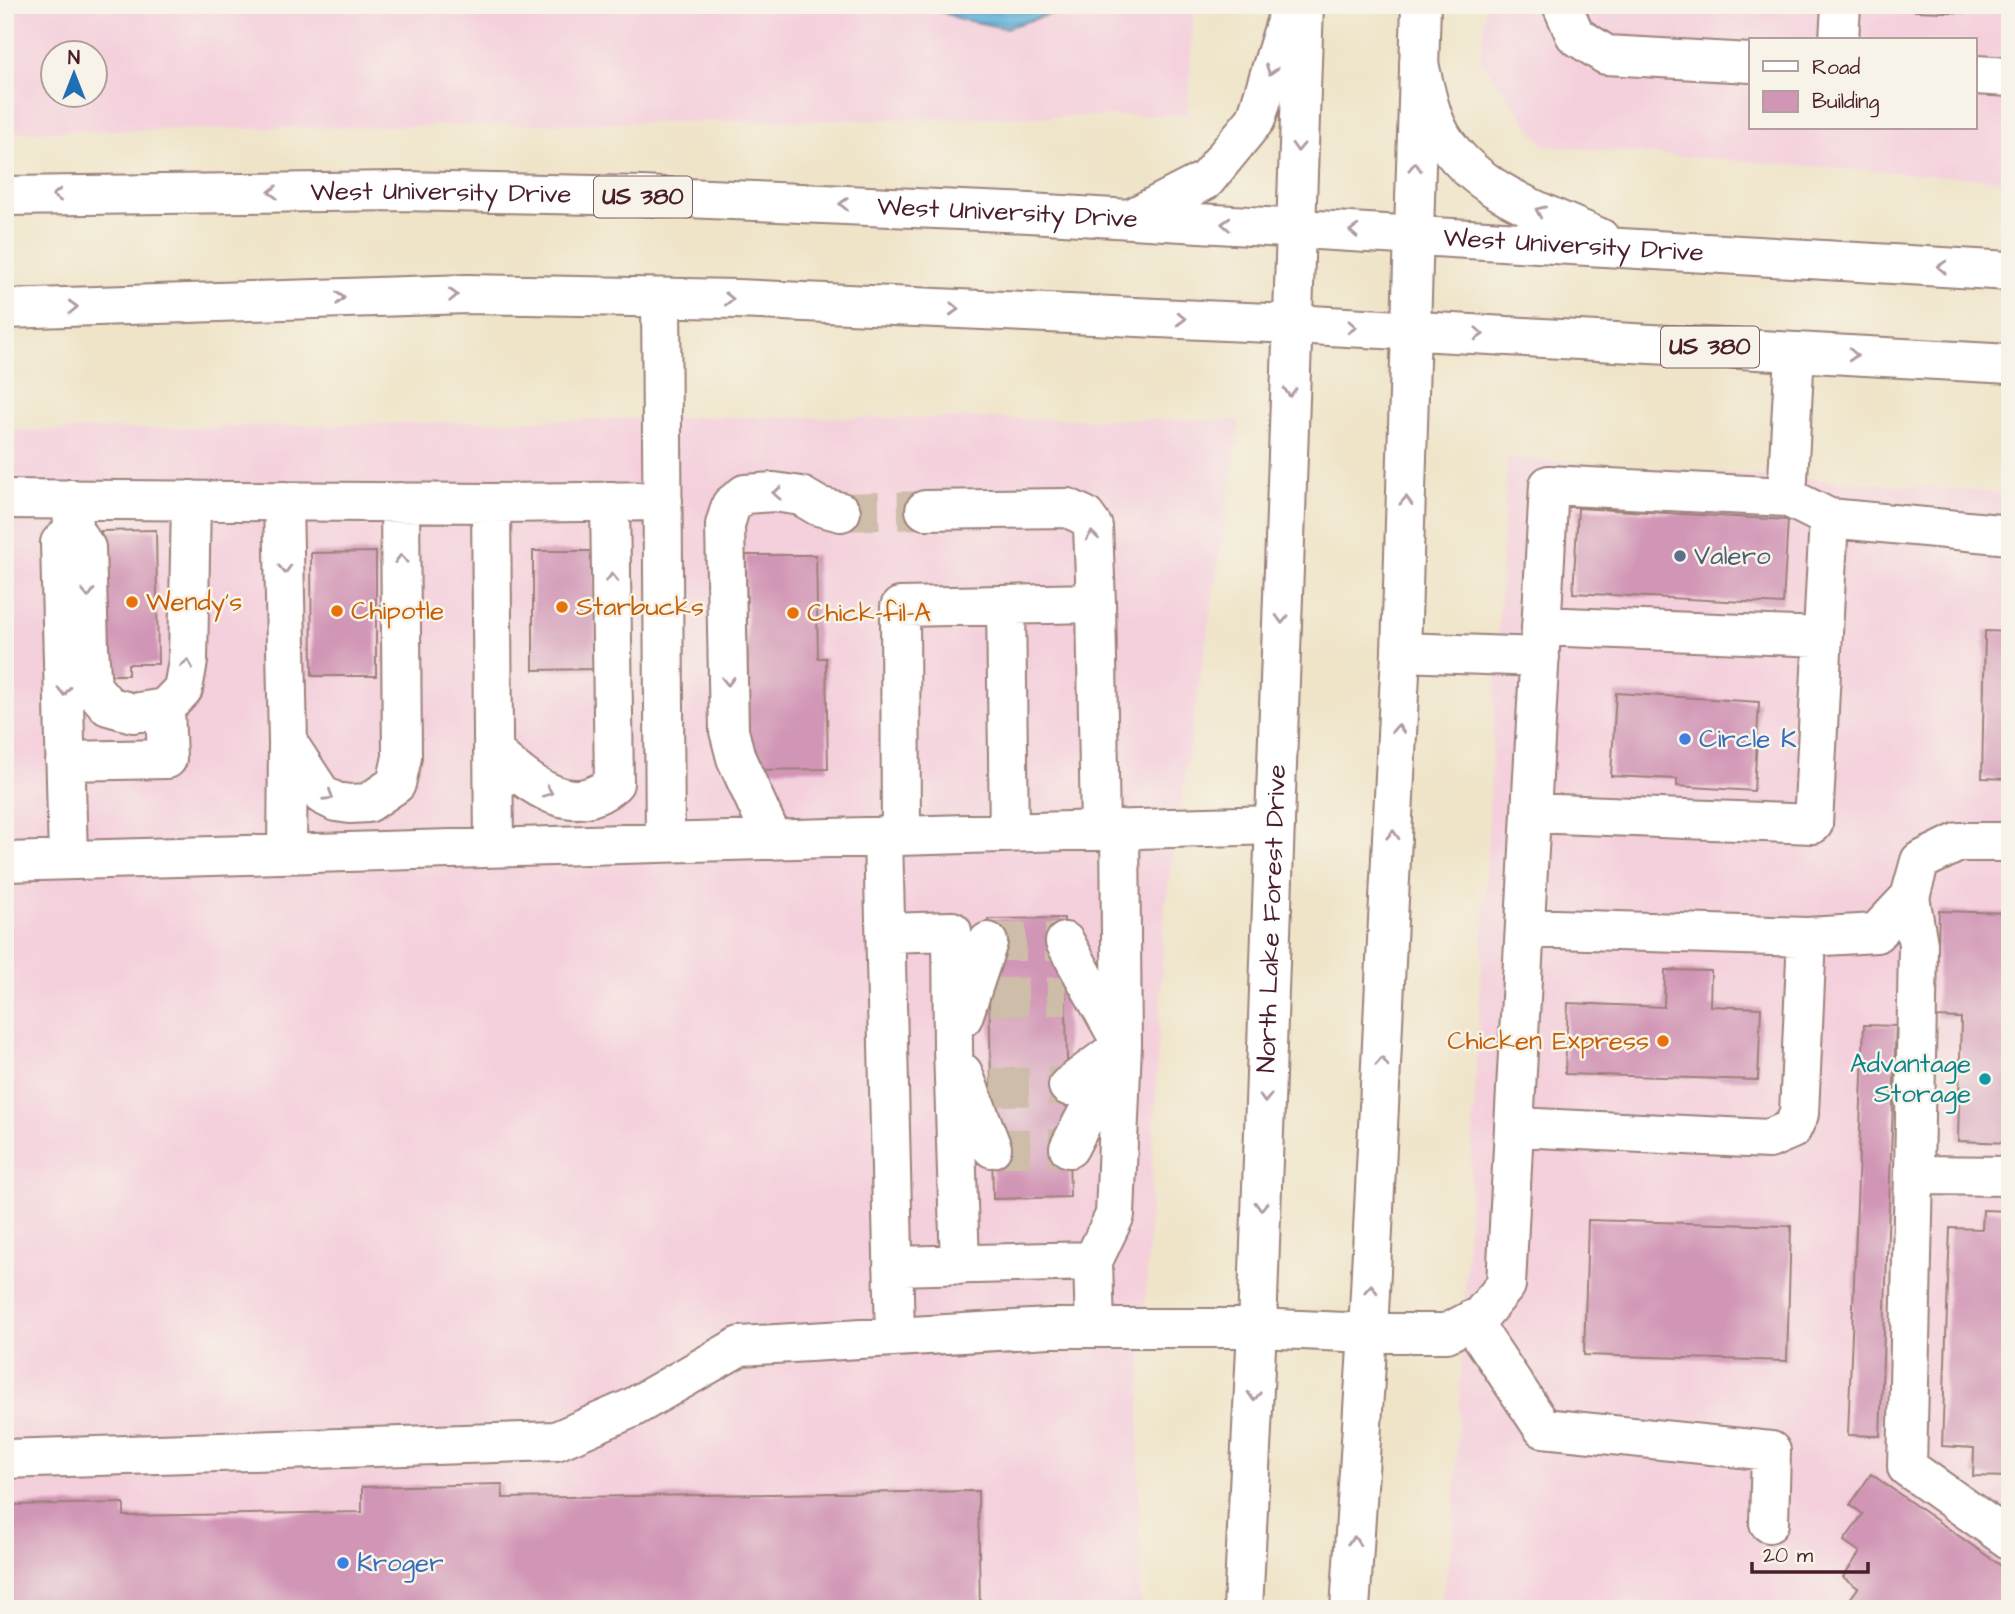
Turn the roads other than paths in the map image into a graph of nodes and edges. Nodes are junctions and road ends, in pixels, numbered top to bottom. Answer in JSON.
{"nodes":[{"id":1,"x":1292,"y":5,"type":"edge"},
{"id":2,"x":1304,"y":5,"type":"edge"},
{"id":3,"x":1421,"y":5,"type":"edge"},
{"id":4,"x":1562,"y":5,"type":"edge"},
{"id":5,"x":1841,"y":5,"type":"edge"},
{"id":6,"x":1839,"y":38,"type":"edge"},
{"id":7,"x":1749,"y":62,"type":"edge"},
{"id":8,"x":1419,"y":64,"type":"junction"},
{"id":9,"x":1976,"y":75,"type":"edge"},
{"id":10,"x":2010,"y":77,"type":"edge"},
{"id":11,"x":5,"y":196,"type":"edge"},
{"id":12,"x":1132,"y":218,"type":"junction"},
{"id":13,"x":1295,"y":227,"type":"junction"},
{"id":14,"x":1413,"y":235,"type":"junction"},
{"id":15,"x":1625,"y":248,"type":"junction"},
{"id":16,"x":2010,"y":271,"type":"edge"},
{"id":17,"x":661,"y":298,"type":"junction"},
{"id":18,"x":5,"y":309,"type":"edge"},
{"id":19,"x":1293,"y":324,"type":"junction"},
{"id":20,"x":1410,"y":330,"type":"junction"},
{"id":21,"x":1795,"y":352,"type":"junction"},
{"id":22,"x":2010,"y":364,"type":"edge"},
{"id":23,"x":1787,"y":497,"type":"junction"},
{"id":24,"x":5,"y":499,"type":"edge"},
{"id":25,"x":191,"y":500,"type":"junction"},
{"id":26,"x":284,"y":501,"type":"junction"},
{"id":27,"x":610,"y":501,"type":"junction"},
{"id":28,"x":663,"y":501,"type":"junction"},
{"id":29,"x":400,"y":502,"type":"junction"},
{"id":30,"x":491,"y":503,"type":"junction"},
{"id":31,"x":925,"y":510,"type":"tunnel mouth"},
{"id":32,"x":841,"y":512,"type":"tunnel mouth"},
{"id":33,"x":73,"y":515,"type":"junction"},
{"id":34,"x":1829,"y":518,"type":"junction"},
{"id":35,"x":2010,"y":535,"type":"edge"},
{"id":36,"x":1096,"y":603,"type":"junction"},
{"id":37,"x":1006,"y":605,"type":"junction"},
{"id":38,"x":1822,"y":637,"type":"junction"},
{"id":39,"x":1540,"y":642,"type":"junction"},
{"id":40,"x":1401,"y":652,"type":"junction"},
{"id":41,"x":165,"y":708,"type":"junction"},
{"id":42,"x":288,"y":743,"type":"junction"},
{"id":43,"x":493,"y":752,"type":"junction"},
{"id":44,"x":65,"y":761,"type":"junction"},
{"id":45,"x":1531,"y":813,"type":"junction"},
{"id":46,"x":1275,"y":825,"type":"junction"},
{"id":47,"x":1110,"y":830,"type":"junction"},
{"id":48,"x":1009,"y":833,"type":"junction"},
{"id":49,"x":892,"y":836,"type":"junction"},
{"id":50,"x":773,"y":840,"type":"junction"},
{"id":51,"x":666,"y":842,"type":"junction"},
{"id":52,"x":2010,"y":842,"type":"edge"},
{"id":53,"x":494,"y":847,"type":"junction"},
{"id":54,"x":287,"y":854,"type":"junction"},
{"id":55,"x":68,"y":860,"type":"junction"},
{"id":56,"x":5,"y":862,"type":"edge"},
{"id":57,"x":1910,"y":897,"type":"junction"},
{"id":58,"x":1525,"y":928,"type":"junction"},
{"id":59,"x":886,"y":933,"type":"junction"},
{"id":60,"x":1807,"y":937,"type":"junction"},
{"id":61,"x":988,"y":942,"type":"dead end"},
{"id":62,"x":1065,"y":942,"type":"dead end"},
{"id":63,"x":1066,"y":996,"type":"tunnel mouth"},
{"id":64,"x":990,"y":997,"type":"dead end"},
{"id":65,"x":1122,"y":1045,"type":"junction"},
{"id":66,"x":953,"y":1048,"type":"junction"},
{"id":67,"x":1068,"y":1086,"type":"tunnel mouth"},
{"id":68,"x":991,"y":1087,"type":"dead end"},
{"id":69,"x":1514,"y":1127,"type":"junction"},
{"id":70,"x":1069,"y":1148,"type":"dead end"},
{"id":71,"x":992,"y":1149,"type":"dead end"},
{"id":72,"x":1914,"y":1175,"type":"junction"},
{"id":73,"x":2010,"y":1176,"type":"edge"},
{"id":74,"x":1093,"y":1261,"type":"junction"},
{"id":75,"x":960,"y":1265,"type":"junction"},
{"id":76,"x":893,"y":1266,"type":"junction"},
{"id":77,"x":1471,"y":1321,"type":"junction"},
{"id":78,"x":1095,"y":1328,"type":"junction"},
{"id":79,"x":1257,"y":1328,"type":"junction"},
{"id":80,"x":1368,"y":1333,"type":"junction"},
{"id":81,"x":895,"y":1336,"type":"junction"},
{"id":82,"x":5,"y":1459,"type":"edge"},
{"id":83,"x":1769,"y":1523,"type":"dead end"},
{"id":84,"x":2010,"y":1540,"type":"edge"},
{"id":85,"x":1243,"y":1609,"type":"edge"},
{"id":86,"x":1350,"y":1609,"type":"edge"}],
"edges":[{"from":1,"to":12,"type":"main road","one_way":true},
{"from":2,"to":13,"type":"main road","name":"North Lake Forest Drive","one_way":true},
{"from":3,"to":8,"type":"main road"},
{"from":4,"to":7,"type":"main road"},
{"from":5,"to":6,"type":"main road"},
{"from":14,"to":8,"type":"main road","one_way":true},
{"from":15,"to":8,"type":"main road","one_way":true},
{"from":9,"to":10,"type":"main road"},
{"from":12,"to":11,"type":"main road","name":"West University Drive","number":"US 380","one_way":true},
{"from":13,"to":12,"type":"main road","name":"West University Drive","number":"US 380","one_way":true},
{"from":14,"to":13,"type":"main road","name":"West University Drive","number":"US 380","one_way":true},
{"from":13,"to":19,"type":"main road","name":"North Lake Forest Drive"},
{"from":14,"to":15,"type":"main road","name":"West University Drive","number":"US 380"},
{"from":14,"to":20,"type":"main road"},
{"from":16,"to":15,"type":"main road","name":"West University Drive","number":"US 380","one_way":true},
{"from":18,"to":17,"type":"main road","number":"US 380","one_way":true},
{"from":17,"to":19,"type":"main road","number":"US 380","one_way":true},
{"from":17,"to":28,"type":"main road"},
{"from":19,"to":20,"type":"main road","number":"US 380","one_way":true},
{"from":19,"to":46,"type":"main road","name":"North Lake Forest Drive","one_way":true},
{"from":20,"to":21,"type":"main road","number":"US 380","one_way":true},
{"from":40,"to":20,"type":"main road","one_way":true},
{"from":21,"to":22,"type":"main road","number":"US 380","one_way":true},
{"from":21,"to":23,"type":"main road"},
{"from":23,"to":34,"type":"main road"},
{"from":23,"to":39,"type":"main road"},
{"from":24,"to":33,"type":"main road"},
{"from":25,"to":26,"type":"main road"},
{"from":25,"to":33,"type":"main road"},
{"from":41,"to":25,"type":"main road","one_way":true},
{"from":26,"to":29,"type":"main road"},
{"from":26,"to":42,"type":"main road","one_way":true},
{"from":27,"to":28,"type":"main road"},
{"from":27,"to":30,"type":"main road"},
{"from":43,"to":27,"type":"main road","one_way":true},
{"from":28,"to":51,"type":"main road"},
{"from":29,"to":30,"type":"main road"},
{"from":42,"to":29,"type":"main road","one_way":true},
{"from":30,"to":43,"type":"main road"},
{"from":36,"to":31,"type":"main road","one_way":true},
{"from":32,"to":50,"type":"main road","one_way":true},
{"from":33,"to":41,"type":"main road","one_way":true},
{"from":33,"to":44,"type":"main road","one_way":true},
{"from":34,"to":35,"type":"main road"},
{"from":34,"to":38,"type":"main road"},
{"from":36,"to":37,"type":"main road"},
{"from":36,"to":47,"type":"main road"},
{"from":37,"to":48,"type":"main road"},
{"from":37,"to":49,"type":"main road"},
{"from":38,"to":39,"type":"main road"},
{"from":38,"to":45,"type":"main road"},
{"from":39,"to":40,"type":"main road"},
{"from":39,"to":45,"type":"main road"},
{"from":80,"to":40,"type":"main road","one_way":true},
{"from":41,"to":44,"type":"main road"},
{"from":42,"to":54,"type":"main road"},
{"from":43,"to":53,"type":"main road"},
{"from":44,"to":55,"type":"main road"},
{"from":45,"to":58,"type":"main road"},
{"from":46,"to":47,"type":"main road"},
{"from":46,"to":79,"type":"main road","name":"North Lake Forest Drive","one_way":true},
{"from":47,"to":48,"type":"main road"},
{"from":47,"to":65,"type":"main road"},
{"from":48,"to":49,"type":"main road"},
{"from":49,"to":50,"type":"main road"},
{"from":49,"to":59,"type":"main road"},
{"from":50,"to":51,"type":"main road"},
{"from":51,"to":53,"type":"main road"},
{"from":52,"to":57,"type":"main road"},
{"from":53,"to":54,"type":"main road"},
{"from":54,"to":55,"type":"main road"},
{"from":55,"to":56,"type":"main road"},
{"from":57,"to":60,"type":"main road"},
{"from":57,"to":72,"type":"main road"},
{"from":58,"to":60,"type":"main road"},
{"from":58,"to":69,"type":"main road"},
{"from":59,"to":66,"type":"main road"},
{"from":59,"to":76,"type":"main road"},
{"from":60,"to":69,"type":"main road"},
{"from":61,"to":66,"type":"main road"},
{"from":62,"to":65,"type":"main road"},
{"from":63,"to":65,"type":"main road"},
{"from":64,"to":66,"type":"main road"},
{"from":65,"to":67,"type":"main road"},
{"from":65,"to":70,"type":"main road"},
{"from":65,"to":74,"type":"main road"},
{"from":66,"to":68,"type":"main road"},
{"from":66,"to":71,"type":"main road"},
{"from":66,"to":75,"type":"main road"},
{"from":69,"to":77,"type":"main road"},
{"from":72,"to":73,"type":"main road"},
{"from":72,"to":84,"type":"main road"},
{"from":74,"to":75,"type":"main road"},
{"from":74,"to":78,"type":"main road"},
{"from":75,"to":76,"type":"main road"},
{"from":76,"to":81,"type":"main road"},
{"from":77,"to":80,"type":"main road"},
{"from":77,"to":83,"type":"main road"},
{"from":78,"to":79,"type":"main road"},
{"from":78,"to":81,"type":"main road"},
{"from":79,"to":80,"type":"main road"},
{"from":79,"to":85,"type":"main road","name":"North Lake Forest Drive","one_way":true},
{"from":86,"to":80,"type":"main road","one_way":true},
{"from":81,"to":82,"type":"main road"}]}
